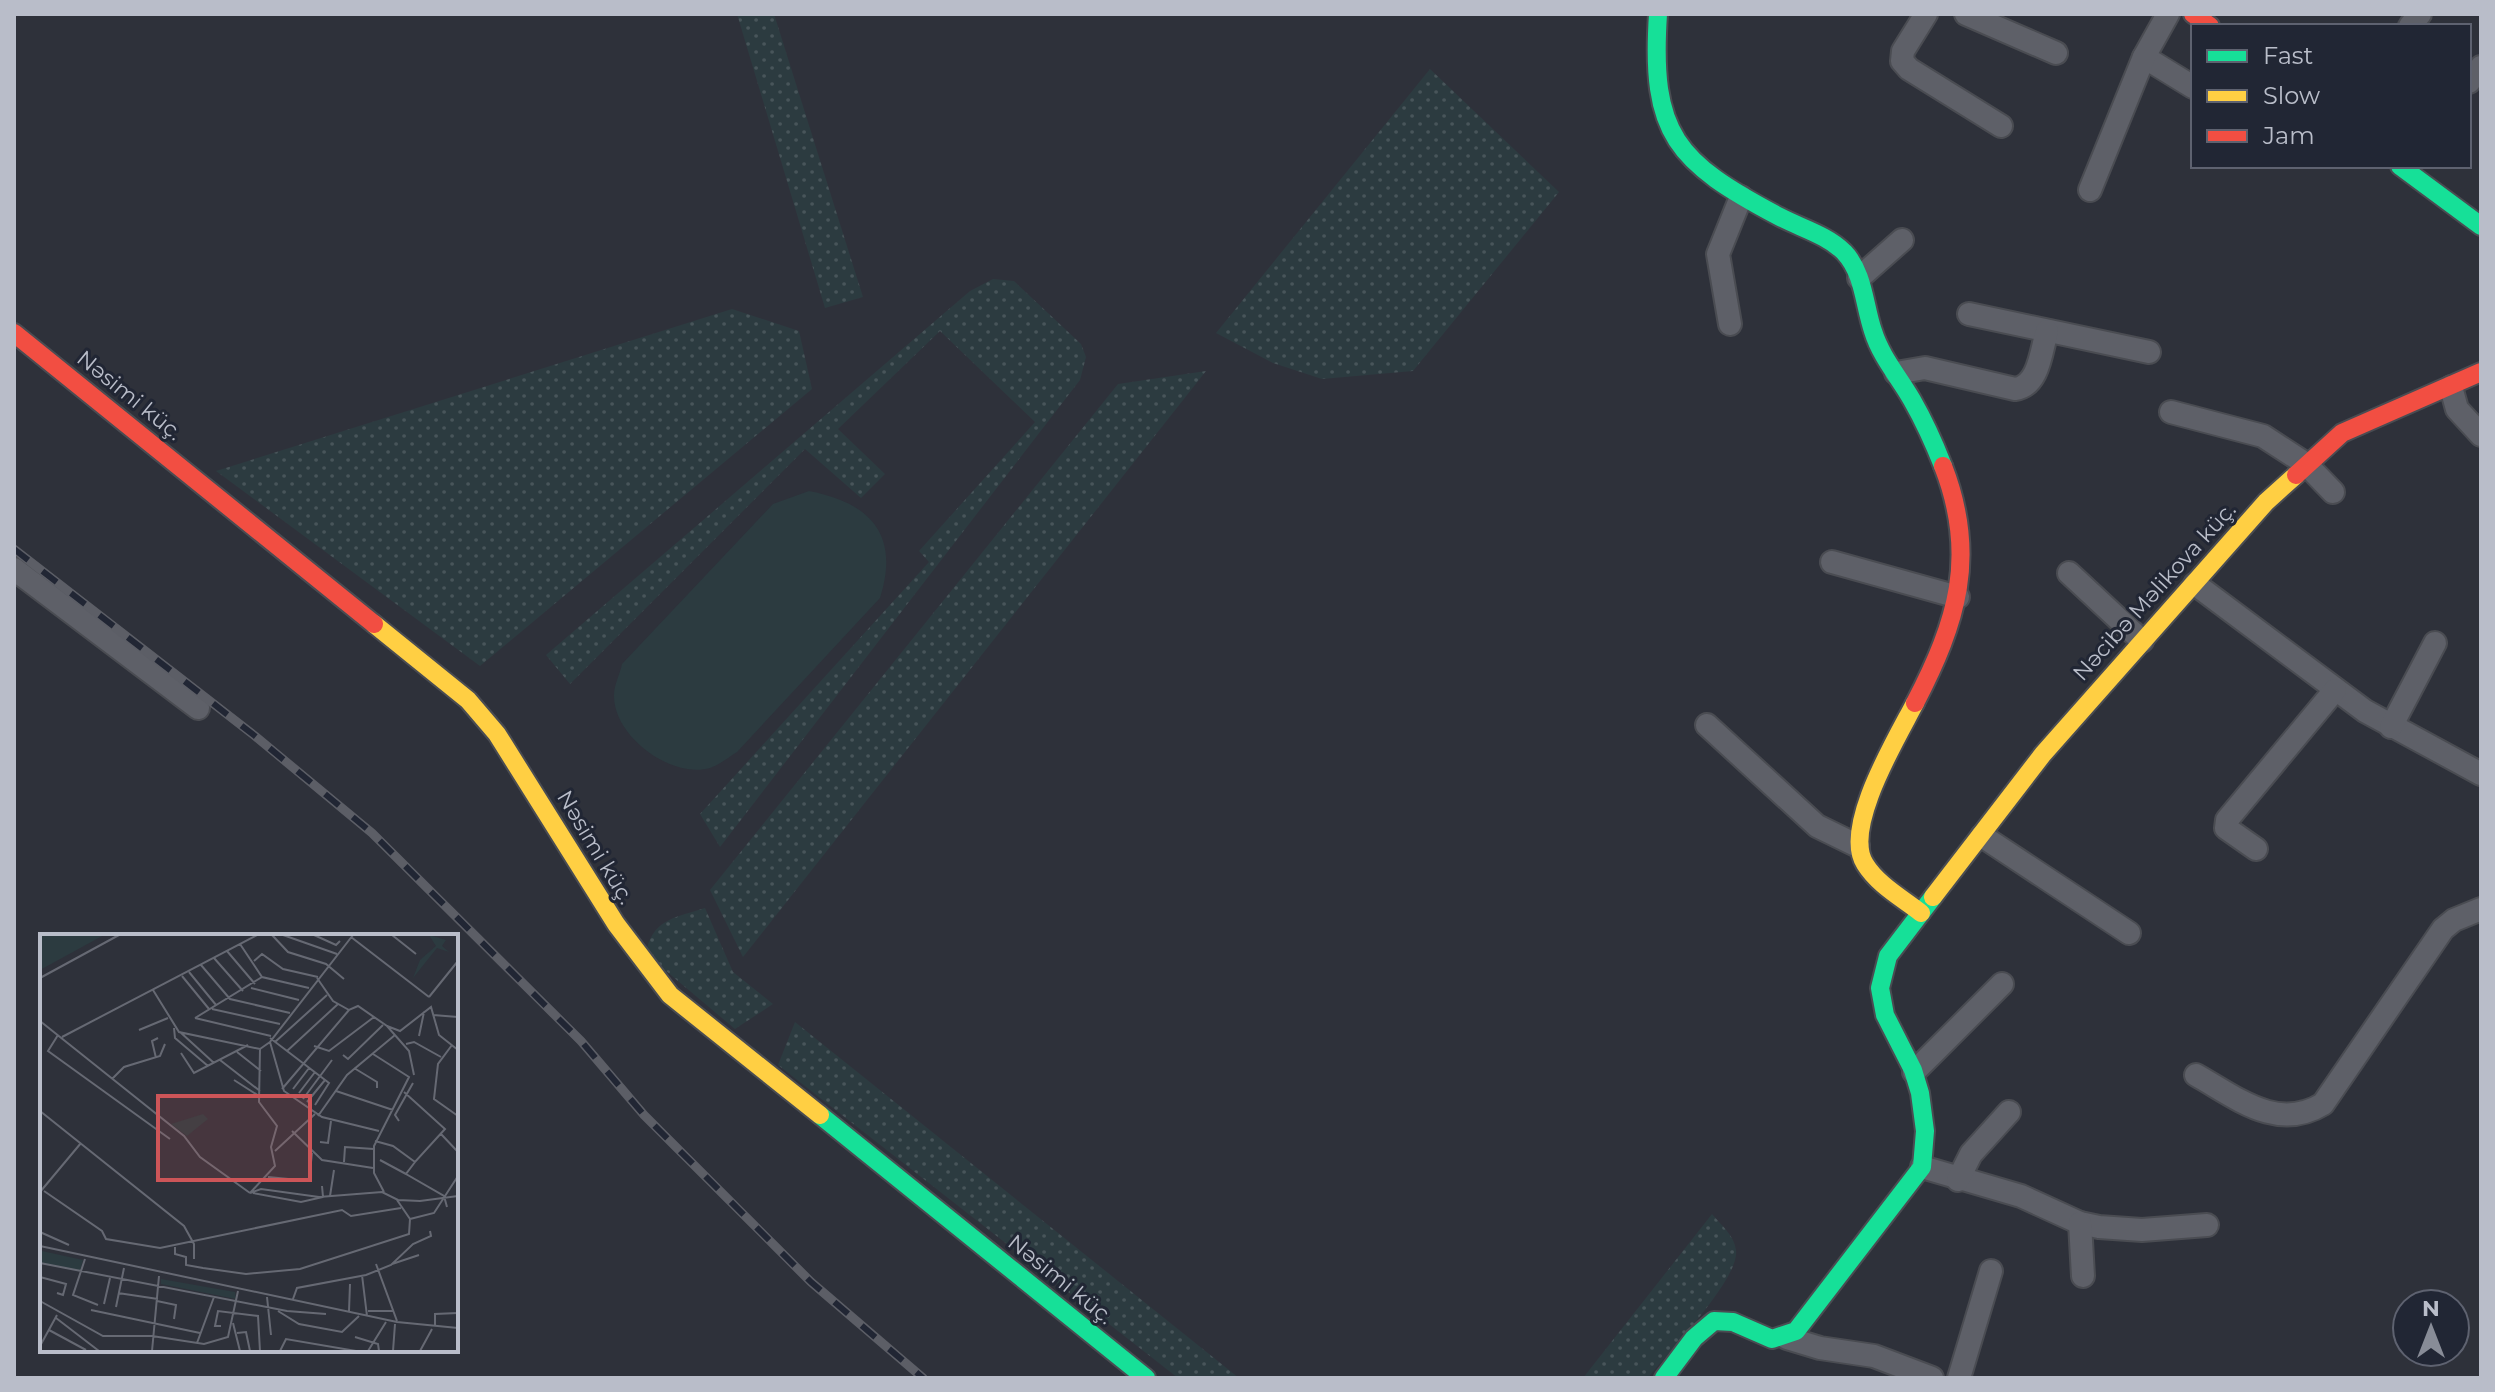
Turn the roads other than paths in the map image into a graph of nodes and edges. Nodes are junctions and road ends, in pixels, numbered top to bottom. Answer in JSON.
{"nodes":[{"id":1,"x":1658,"y":14,"type":"edge"},
{"id":2,"x":1926,"y":14,"type":"edge"},
{"id":3,"x":1966,"y":14,"type":"edge"},
{"id":4,"x":2168,"y":14,"type":"edge"},
{"id":5,"x":2056,"y":53,"type":"dead end"},
{"id":6,"x":2144,"y":57,"type":"junction"},
{"id":7,"x":2191,"y":86,"type":"edge"},
{"id":8,"x":2001,"y":126,"type":"dead end"},
{"id":9,"x":2403,"y":168,"type":"edge"},
{"id":10,"x":2090,"y":190,"type":"dead end"},
{"id":11,"x":1741,"y":197,"type":"junction"},
{"id":12,"x":2481,"y":226,"type":"edge"},
{"id":13,"x":1902,"y":240,"type":"dead end"},
{"id":14,"x":1859,"y":278,"type":"junction"},
{"id":15,"x":1969,"y":314,"type":"dead end"},
{"id":16,"x":1730,"y":324,"type":"dead end"},
{"id":17,"x":2047,"y":331,"type":"junction"},
{"id":18,"x":14,"y":333,"type":"edge"},
{"id":19,"x":2149,"y":352,"type":"dead end"},
{"id":20,"x":2481,"y":372,"type":"edge"},
{"id":21,"x":1896,"y":373,"type":"junction"},
{"id":22,"x":2451,"y":387,"type":"junction"},
{"id":23,"x":2171,"y":412,"type":"dead end"},
{"id":24,"x":2481,"y":435,"type":"edge"},
{"id":25,"x":2306,"y":464,"type":"junction"},
{"id":26,"x":2333,"y":492,"type":"dead end"},
{"id":27,"x":1832,"y":562,"type":"dead end"},
{"id":28,"x":14,"y":569,"type":"edge"},
{"id":29,"x":2069,"y":573,"type":"dead end"},
{"id":30,"x":2195,"y":584,"type":"junction"},
{"id":31,"x":1958,"y":597,"type":"junction"},
{"id":32,"x":2142,"y":641,"type":"junction"},
{"id":33,"x":2435,"y":643,"type":"dead end"},
{"id":34,"x":2335,"y":690,"type":"junction"},
{"id":35,"x":198,"y":708,"type":"dead end"},
{"id":36,"x":1707,"y":725,"type":"dead end"},
{"id":37,"x":2391,"y":727,"type":"junction"},
{"id":38,"x":2481,"y":774,"type":"edge"},
{"id":39,"x":1982,"y":836,"type":"junction"},
{"id":40,"x":1858,"y":846,"type":"junction"},
{"id":41,"x":2256,"y":849,"type":"dead end"},
{"id":42,"x":2481,"y":909,"type":"edge"},
{"id":43,"x":1921,"y":913,"type":"junction"},
{"id":44,"x":2129,"y":933,"type":"dead end"},
{"id":45,"x":2002,"y":984,"type":"dead end"},
{"id":46,"x":1914,"y":1072,"type":"junction"},
{"id":47,"x":2196,"y":1075,"type":"dead end"},
{"id":48,"x":2009,"y":1112,"type":"dead end"},
{"id":49,"x":1922,"y":1167,"type":"junction"},
{"id":50,"x":1958,"y":1180,"type":"junction"},
{"id":51,"x":2080,"y":1223,"type":"junction"},
{"id":52,"x":2207,"y":1225,"type":"dead end"},
{"id":53,"x":1991,"y":1271,"type":"dead end"},
{"id":54,"x":2083,"y":1276,"type":"dead end"},
{"id":55,"x":1787,"y":1338,"type":"junction"},
{"id":56,"x":1146,"y":1378,"type":"edge"},
{"id":57,"x":1664,"y":1378,"type":"edge"},
{"id":58,"x":1932,"y":1378,"type":"edge"},
{"id":59,"x":1959,"y":1378,"type":"edge"}],
"edges":[{"from":1,"to":11,"type":"street"},
{"from":2,"to":8,"type":"street"},
{"from":3,"to":5,"type":"street"},
{"from":4,"to":6,"type":"street"},
{"from":6,"to":7,"type":"street"},
{"from":6,"to":10,"type":"street"},
{"from":9,"to":12,"type":"street"},
{"from":11,"to":14,"type":"street"},
{"from":11,"to":16,"type":"street"},
{"from":13,"to":14,"type":"street"},
{"from":14,"to":21,"type":"street"},
{"from":15,"to":17,"type":"street"},
{"from":17,"to":19,"type":"street"},
{"from":17,"to":21,"type":"street"},
{"from":18,"to":56,"type":"street","name":"Nəsimi küç."},
{"from":20,"to":22,"type":"street","name":"Nəcibə Məlikova küç."},
{"from":21,"to":31,"type":"street"},
{"from":22,"to":24,"type":"street"},
{"from":22,"to":25,"type":"street","name":"Nəcibə Məlikova küç."},
{"from":23,"to":25,"type":"street"},
{"from":25,"to":26,"type":"street"},
{"from":25,"to":30,"type":"street","name":"Nəcibə Məlikova küç."},
{"from":27,"to":31,"type":"street"},
{"from":28,"to":35,"type":"street"},
{"from":29,"to":32,"type":"street"},
{"from":30,"to":32,"type":"street","name":"Nəcibə Məlikova küç."},
{"from":30,"to":34,"type":"street"},
{"from":31,"to":40,"type":"street"},
{"from":32,"to":39,"type":"street","name":"Nəcibə Məlikova küç."},
{"from":33,"to":37,"type":"street"},
{"from":34,"to":37,"type":"street"},
{"from":34,"to":41,"type":"street"},
{"from":36,"to":40,"type":"street"},
{"from":37,"to":38,"type":"street"},
{"from":39,"to":43,"type":"street","name":"Nəcibə Məlikova küç."},
{"from":39,"to":44,"type":"street"},
{"from":40,"to":43,"type":"street"},
{"from":42,"to":47,"type":"street"},
{"from":43,"to":46,"type":"street","name":"Nəcibə Məlikova küç."},
{"from":45,"to":46,"type":"street"},
{"from":46,"to":49,"type":"street","name":"Nəcibə Məlikova küç."},
{"from":48,"to":50,"type":"street"},
{"from":49,"to":50,"type":"street"},
{"from":49,"to":55,"type":"street"},
{"from":50,"to":51,"type":"street"},
{"from":51,"to":52,"type":"street"},
{"from":51,"to":54,"type":"street"},
{"from":53,"to":59,"type":"street"},
{"from":55,"to":57,"type":"street"},
{"from":55,"to":58,"type":"street"}]}
